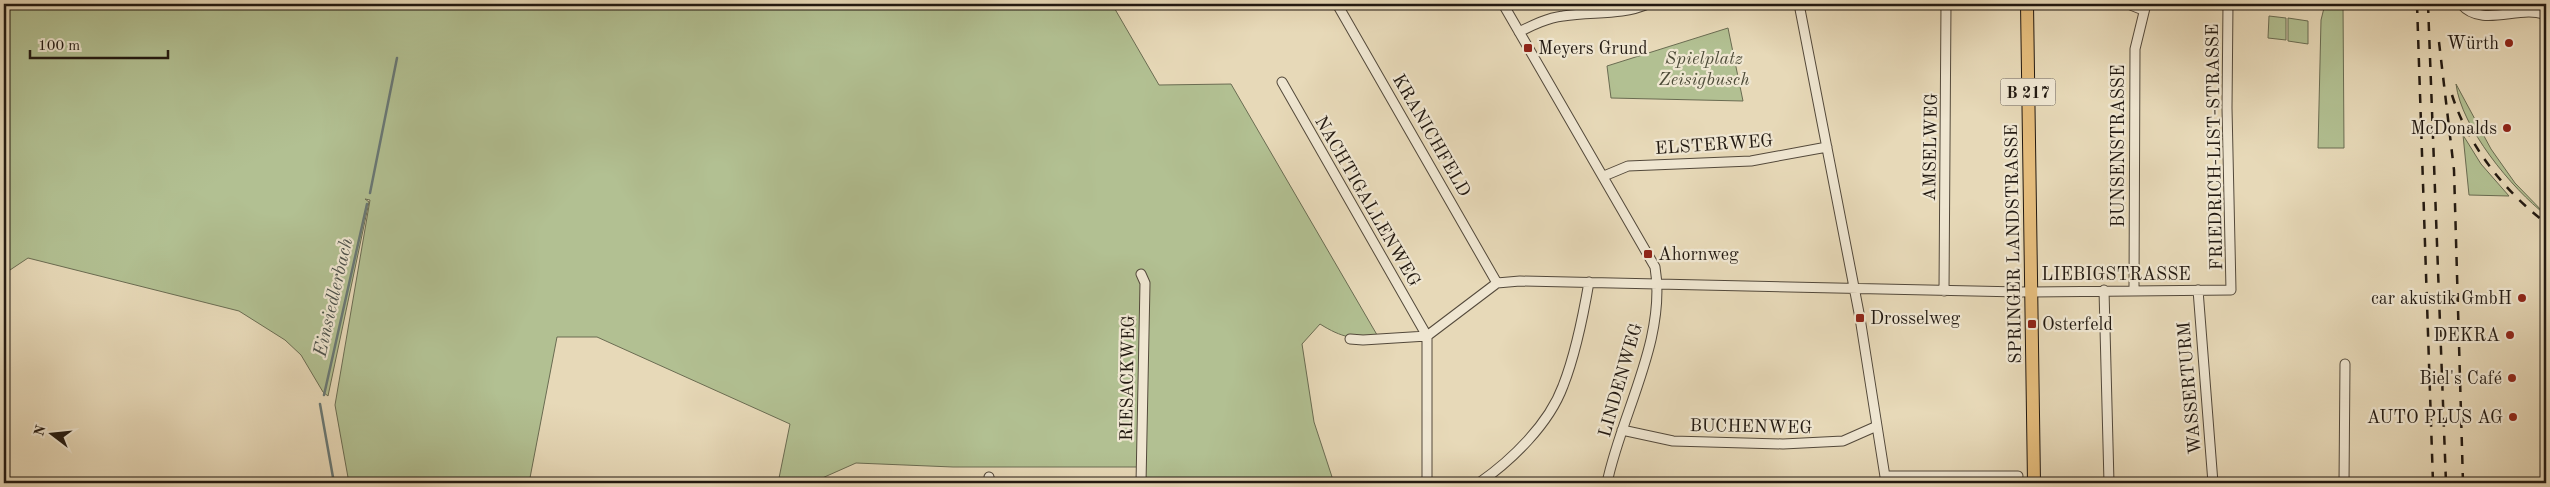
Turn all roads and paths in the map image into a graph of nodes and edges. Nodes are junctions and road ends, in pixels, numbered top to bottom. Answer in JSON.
{"nodes":[{"id":1,"x":1337,"y":4,"type":"edge"},
{"id":2,"x":1503,"y":4,"type":"edge"},
{"id":3,"x":1648,"y":4,"type":"edge"},
{"id":4,"x":1799,"y":4,"type":"edge"},
{"id":5,"x":1946,"y":4,"type":"edge"},
{"id":6,"x":2027,"y":4,"type":"edge"},
{"id":7,"x":2128,"y":4,"type":"edge"},
{"id":8,"x":2228,"y":4,"type":"edge"},
{"id":9,"x":2461,"y":4,"type":"edge"},
{"id":10,"x":2144,"y":7,"type":"edge"},
{"id":11,"x":2546,"y":15,"type":"edge"},
{"id":12,"x":1519,"y":32,"type":"junction"},
{"id":13,"x":1282,"y":82,"type":"dead end"},
{"id":14,"x":1827,"y":148,"type":"junction"},
{"id":15,"x":1604,"y":176,"type":"junction"},
{"id":16,"x":1141,"y":274,"type":"dead end"},
{"id":17,"x":1589,"y":282,"type":"junction"},
{"id":18,"x":1497,"y":283,"type":"junction"},
{"id":19,"x":1658,"y":284,"type":"junction"},
{"id":20,"x":1853,"y":289,"type":"junction"},
{"id":21,"x":2134,"y":289,"type":"junction"},
{"id":22,"x":2104,"y":290,"type":"junction"},
{"id":23,"x":2198,"y":290,"type":"junction"},
{"id":24,"x":2231,"y":290,"type":"joint"},
{"id":25,"x":1944,"y":291,"type":"junction"},
{"id":26,"x":2031,"y":291,"type":"junction"},
{"id":27,"x":1427,"y":336,"type":"junction"},
{"id":28,"x":1350,"y":339,"type":"dead end"},
{"id":29,"x":2345,"y":364,"type":"dead end"},
{"id":30,"x":1877,"y":426,"type":"junction"},
{"id":31,"x":1622,"y":430,"type":"junction"},
{"id":32,"x":2018,"y":476,"type":"dead end"},
{"id":33,"x":1886,"y":480,"type":"edge"},
{"id":34,"x":1142,"y":483,"type":"edge"},
{"id":35,"x":1427,"y":483,"type":"edge"},
{"id":36,"x":1479,"y":483,"type":"edge"},
{"id":37,"x":1607,"y":483,"type":"edge"},
{"id":38,"x":2034,"y":483,"type":"edge"},
{"id":39,"x":2109,"y":483,"type":"edge"},
{"id":40,"x":2213,"y":483,"type":"edge"},
{"id":41,"x":2344,"y":483,"type":"edge"}],
"edges":[{"from":1,"to":18,"type":"street","name":"KRANICHFELD"},
{"from":2,"to":12,"type":"street"},
{"from":3,"to":12,"type":"street"},
{"from":4,"to":14,"type":"street"},
{"from":5,"to":25,"type":"street","name":"AMSELWEG"},
{"from":6,"to":26,"type":"main road","name":"SPRINGER LANDSTRASSE","number":"B 217"},
{"from":7,"to":10,"type":"street"},
{"from":8,"to":24,"type":"street","name":"FRIEDRICH-LIST-STRASSE"},
{"from":9,"to":11,"type":"street"},
{"from":10,"to":21,"type":"street","name":"BUNSENSTRASSE"},
{"from":12,"to":15,"type":"street"},
{"from":13,"to":27,"type":"street","name":"NACHTIGALLENWEG"},
{"from":14,"to":15,"type":"street","name":"ELSTERWEG"},
{"from":14,"to":20,"type":"street"},
{"from":15,"to":19,"type":"street"},
{"from":16,"to":34,"type":"street","name":"RIESACKWEG"},
{"from":17,"to":18,"type":"street"},
{"from":17,"to":19,"type":"street"},
{"from":17,"to":36,"type":"street"},
{"from":18,"to":27,"type":"street"},
{"from":19,"to":20,"type":"street"},
{"from":19,"to":31,"type":"street","name":"LINDENWEG"},
{"from":20,"to":25,"type":"street"},
{"from":20,"to":30,"type":"street"},
{"from":21,"to":22,"type":"street","name":"LIEBIGSTRASSE"},
{"from":21,"to":23,"type":"street","name":"LIEBIGSTRASSE"},
{"from":22,"to":26,"type":"street","name":"LIEBIGSTRASSE"},
{"from":22,"to":39,"type":"street"},
{"from":23,"to":24,"type":"street","name":"LIEBIGSTRASSE"},
{"from":23,"to":40,"type":"street","name":"WASSERTURM"},
{"from":25,"to":26,"type":"street"},
{"from":26,"to":38,"type":"main road","name":"SPRINGER LANDSTRASSE","number":"B 217"},
{"from":27,"to":28,"type":"street"},
{"from":27,"to":35,"type":"street"},
{"from":29,"to":41,"type":"street"},
{"from":30,"to":31,"type":"street","name":"BUCHENWEG"},
{"from":30,"to":33,"type":"street"},
{"from":31,"to":37,"type":"street","name":"LINDENWEG"},
{"from":32,"to":33,"type":"street"}]}
